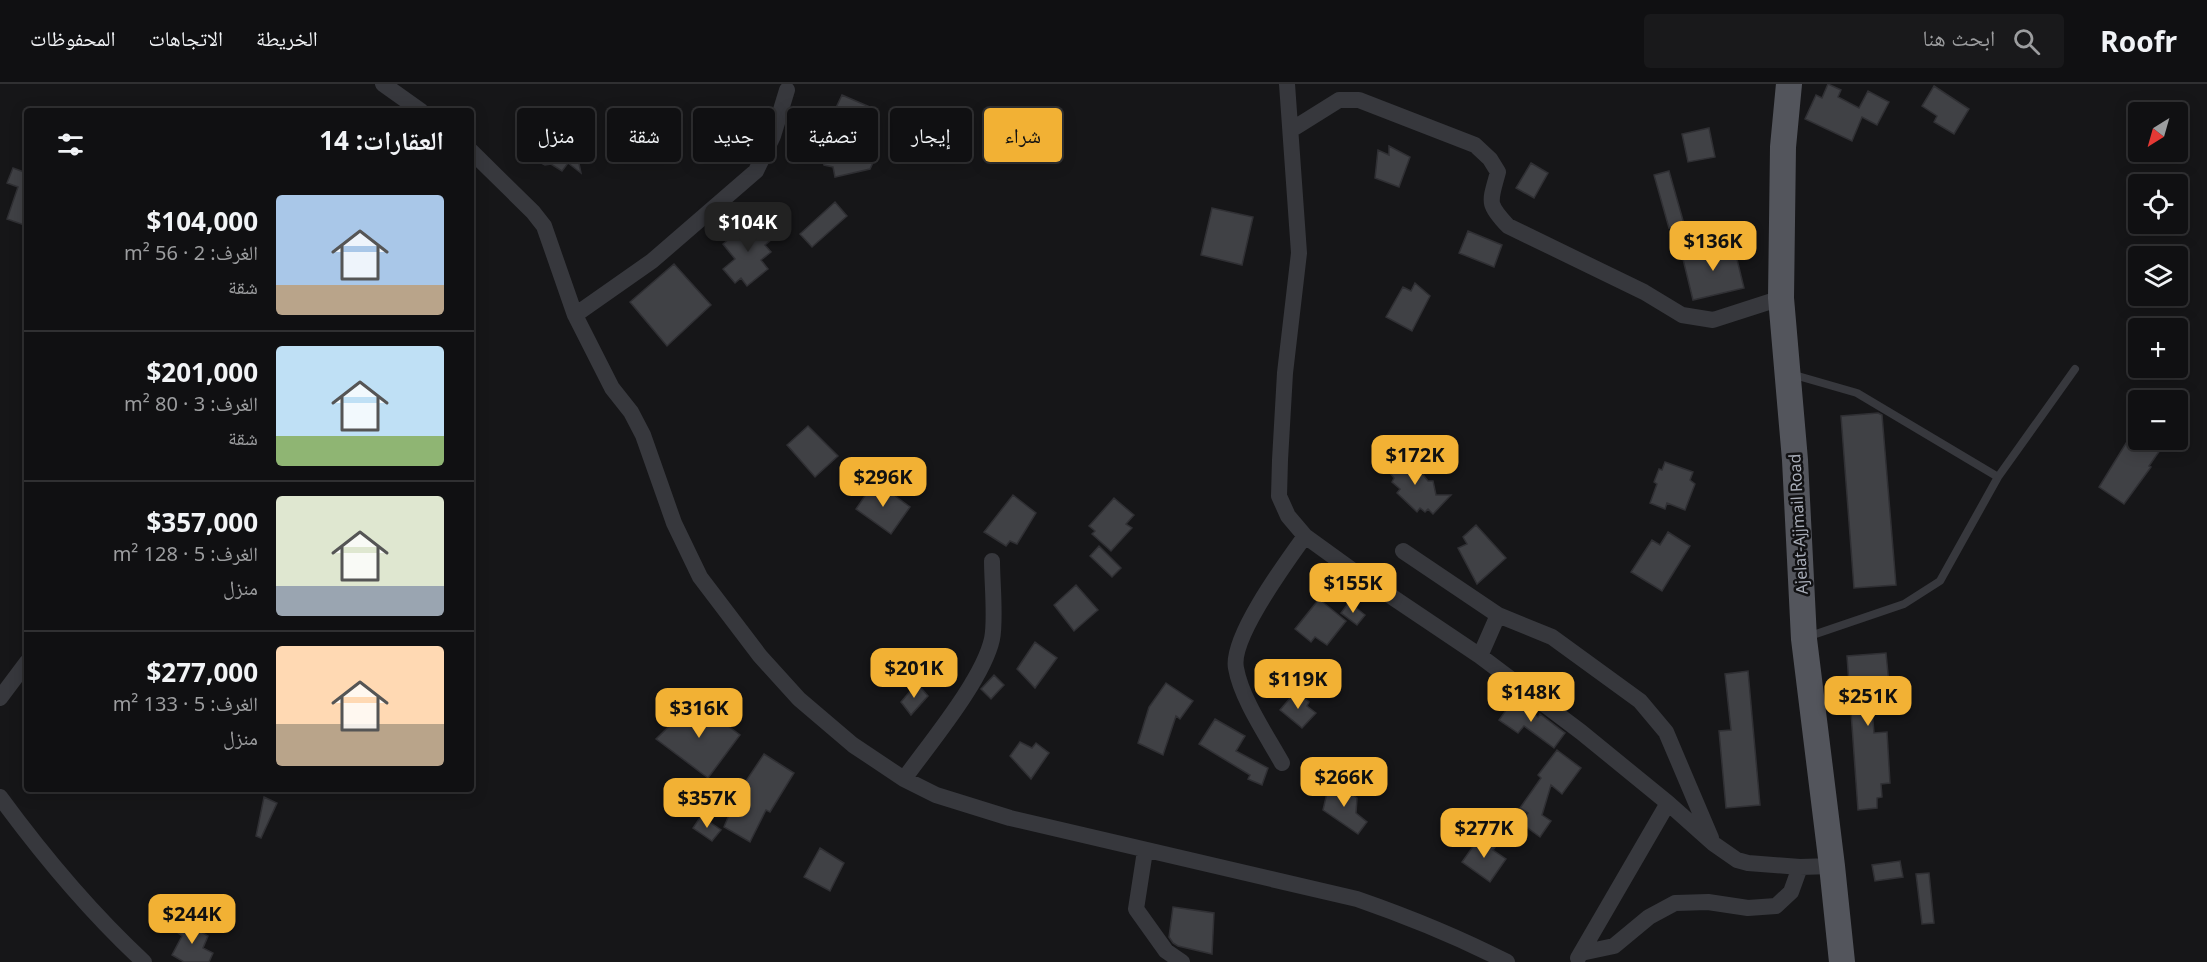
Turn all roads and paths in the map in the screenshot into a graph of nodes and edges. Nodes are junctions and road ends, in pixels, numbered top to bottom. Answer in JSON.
{"nodes":[{"id":1,"x":383,"y":84,"type":"edge"},
{"id":2,"x":1287,"y":84,"type":"edge"},
{"id":3,"x":1789,"y":84,"type":"edge"},
{"id":4,"x":787,"y":90,"type":"dead end"},
{"id":5,"x":416,"y":108,"type":"edge"},
{"id":6,"x":1291,"y":130,"type":"junction"},
{"id":7,"x":474,"y":154,"type":"edge"},
{"id":8,"x":1781,"y":298,"type":"junction"},
{"id":9,"x":575,"y":315,"type":"junction"},
{"id":10,"x":2075,"y":369,"type":"dead end"},
{"id":11,"x":1789,"y":374,"type":"junction"},
{"id":12,"x":1998,"y":477,"type":"junction"},
{"id":13,"x":1305,"y":536,"type":"junction"},
{"id":14,"x":1403,"y":550,"type":"dead end"},
{"id":15,"x":992,"y":561,"type":"dead end"},
{"id":16,"x":1498,"y":615,"type":"junction"},
{"id":17,"x":1804,"y":639,"type":"junction"},
{"id":18,"x":1480,"y":656,"type":"junction"},
{"id":19,"x":24,"y":666,"type":"edge"},
{"id":20,"x":0,"y":698,"type":"edge"},
{"id":21,"x":1282,"y":763,"type":"dead end"},
{"id":22,"x":904,"y":779,"type":"junction"},
{"id":23,"x":0,"y":797,"type":"edge"},
{"id":24,"x":1668,"y":803,"type":"junction"},
{"id":25,"x":1714,"y":844,"type":"junction"},
{"id":26,"x":1145,"y":851,"type":"junction"},
{"id":27,"x":1832,"y":866,"type":"junction"},
{"id":28,"x":1800,"y":867,"type":"junction"},
{"id":29,"x":1578,"y":957,"type":"edge"},
{"id":30,"x":144,"y":962,"type":"edge"},
{"id":31,"x":1182,"y":962,"type":"edge"},
{"id":32,"x":1507,"y":962,"type":"edge"},
{"id":33,"x":1842,"y":962,"type":"edge"}],
"edges":[{"from":1,"to":5,"type":"street"},
{"from":2,"to":6,"type":"street"},
{"from":3,"to":8,"type":"main road","name":"Ajelat-Ajjmail Road"},
{"from":4,"to":9,"type":"street"},
{"from":6,"to":8,"type":"street"},
{"from":6,"to":13,"type":"street"},
{"from":7,"to":9,"type":"street"},
{"from":8,"to":11,"type":"main road","name":"Ajelat-Ajjmail Road"},
{"from":9,"to":22,"type":"street"},
{"from":10,"to":12,"type":"lane"},
{"from":11,"to":12,"type":"lane"},
{"from":11,"to":17,"type":"main road","name":"Ajelat-Ajjmail Road"},
{"from":12,"to":17,"type":"lane"},
{"from":13,"to":18,"type":"street"},
{"from":13,"to":21,"type":"street"},
{"from":14,"to":16,"type":"street"},
{"from":15,"to":22,"type":"street"},
{"from":16,"to":18,"type":"street"},
{"from":16,"to":25,"type":"street"},
{"from":17,"to":27,"type":"main road","name":"Ajelat-Ajjmail Road"},
{"from":18,"to":24,"type":"street"},
{"from":19,"to":20,"type":"street"},
{"from":22,"to":26,"type":"street"},
{"from":23,"to":30,"type":"street"},
{"from":24,"to":25,"type":"street"},
{"from":24,"to":29,"type":"street"},
{"from":25,"to":28,"type":"street"},
{"from":26,"to":31,"type":"street"},
{"from":26,"to":32,"type":"street"},
{"from":27,"to":28,"type":"street"},
{"from":27,"to":33,"type":"main road","name":"Ajelat-Ajjmail Road"},
{"from":28,"to":29,"type":"street"}]}
